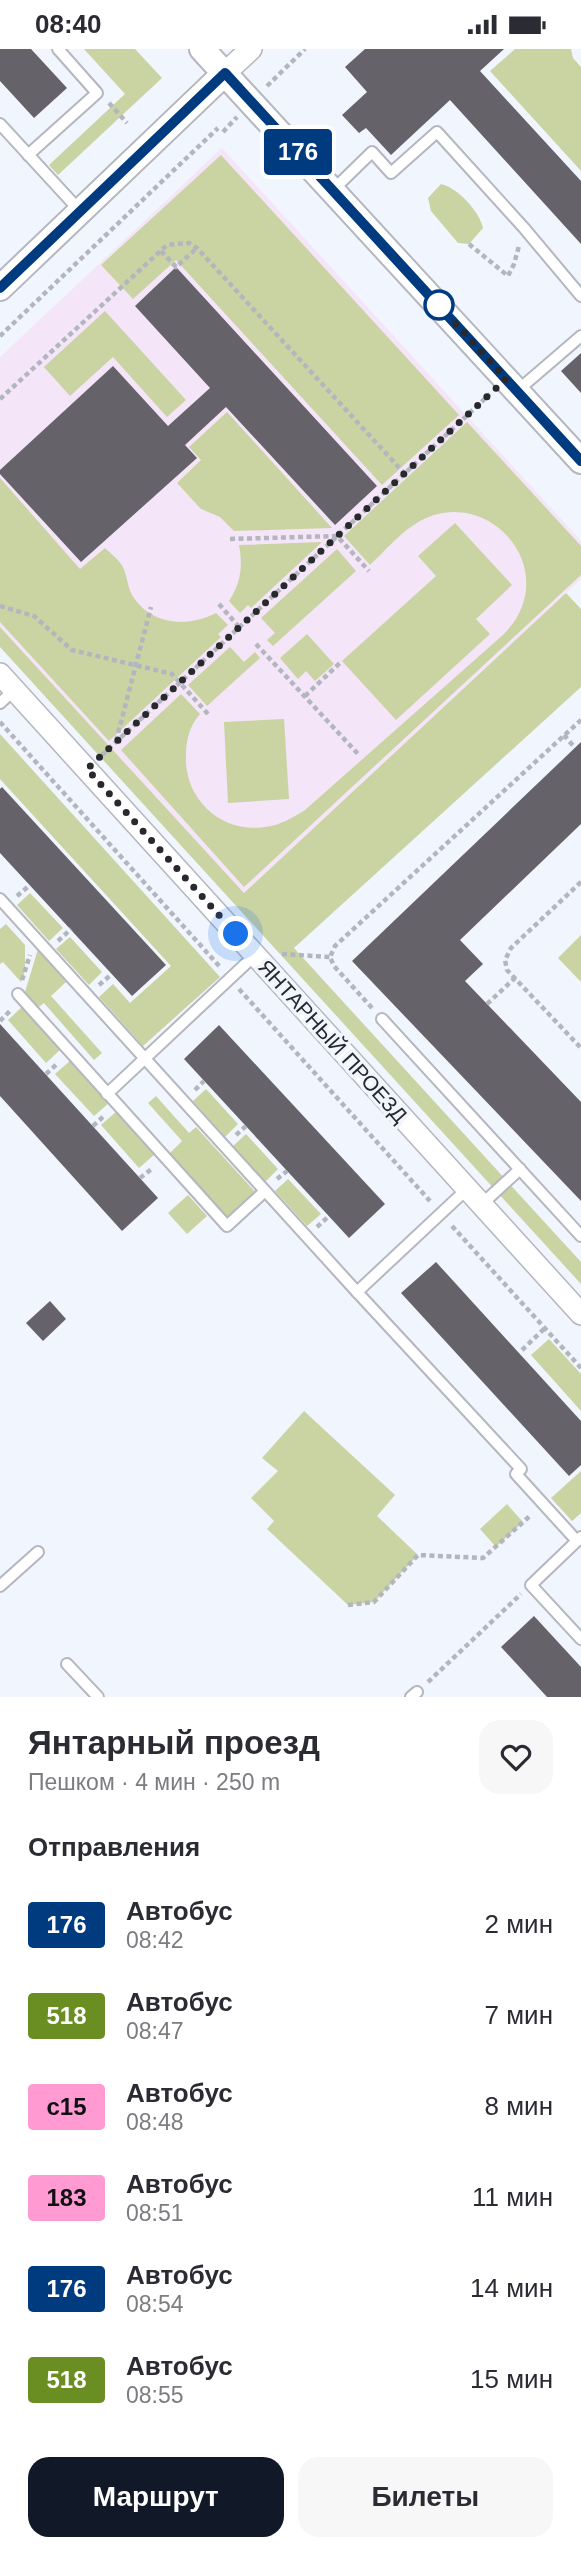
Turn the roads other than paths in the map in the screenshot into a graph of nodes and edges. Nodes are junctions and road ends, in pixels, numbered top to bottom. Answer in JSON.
{"nodes":[{"id":1,"x":58,"y":49,"type":"edge"},
{"id":2,"x":202,"y":49,"type":"edge"},
{"id":3,"x":251,"y":49,"type":"edge"},
{"id":4,"x":225,"y":73,"type":"junction"},
{"id":5,"x":0,"y":124,"type":"edge"},
{"id":6,"x":28,"y":155,"type":"junction"},
{"id":7,"x":333,"y":190,"type":"junction"},
{"id":8,"x":80,"y":211,"type":"junction"},
{"id":9,"x":0,"y":288,"type":"edge"},
{"id":10,"x":581,"y":296,"type":"edge"},
{"id":11,"x":581,"y":336,"type":"edge"},
{"id":12,"x":512,"y":385,"type":"junction"},
{"id":13,"x":581,"y":461,"type":"edge"},
{"id":14,"x":0,"y":674,"type":"edge"},
{"id":15,"x":7,"y":697,"type":"edge"},
{"id":16,"x":2,"y":906,"type":"edge"},
{"id":17,"x":255,"y":955,"type":"junction"},
{"id":18,"x":18,"y":994,"type":"road end"},
{"id":19,"x":382,"y":1019,"type":"road end"},
{"id":20,"x":146,"y":1060,"type":"junction"},
{"id":21,"x":107,"y":1094,"type":"junction"},
{"id":22,"x":520,"y":1169,"type":"junction"},
{"id":23,"x":265,"y":1191,"type":"junction"},
{"id":24,"x":474,"y":1197,"type":"junction"},
{"id":25,"x":581,"y":1236,"type":"edge"},
{"id":26,"x":356,"y":1292,"type":"junction"},
{"id":27,"x":581,"y":1314,"type":"edge"},
{"id":28,"x":579,"y":1539,"type":"edge"},
{"id":29,"x":38,"y":1552,"type":"dead end"},
{"id":30,"x":0,"y":1586,"type":"edge"},
{"id":31,"x":581,"y":1639,"type":"edge"},
{"id":32,"x":67,"y":1664,"type":"dead end"},
{"id":33,"x":98,"y":1697,"type":"edge"}],
"edges":[{"from":1,"to":6,"type":"lane"},
{"from":2,"to":4,"type":"street"},
{"from":3,"to":4,"type":"street"},
{"from":4,"to":7,"type":"street"},
{"from":4,"to":8,"type":"street"},
{"from":5,"to":6,"type":"lane"},
{"from":6,"to":8,"type":"lane"},
{"from":7,"to":10,"type":"lane"},
{"from":7,"to":12,"type":"street"},
{"from":8,"to":9,"type":"street"},
{"from":11,"to":12,"type":"lane"},
{"from":12,"to":13,"type":"street"},
{"from":14,"to":15,"type":"street","name":"ЯНТАРНЫЙ ПРОЕЗД"},
{"from":15,"to":17,"type":"street","name":"ЯНТАРНЫЙ ПРОЕЗД"},
{"from":16,"to":20,"type":"lane"},
{"from":17,"to":20,"type":"lane"},
{"from":17,"to":24,"type":"street","name":"ЯНТАРНЫЙ ПРОЕЗД"},
{"from":18,"to":21,"type":"lane"},
{"from":19,"to":22,"type":"lane"},
{"from":20,"to":21,"type":"lane"},
{"from":20,"to":23,"type":"lane"},
{"from":21,"to":23,"type":"lane"},
{"from":22,"to":24,"type":"lane"},
{"from":22,"to":25,"type":"lane"},
{"from":23,"to":26,"type":"lane"},
{"from":24,"to":26,"type":"lane"},
{"from":24,"to":27,"type":"street","name":"ЯНТАРНЫЙ ПРОЕЗД"},
{"from":26,"to":28,"type":"lane"},
{"from":28,"to":31,"type":"lane"},
{"from":29,"to":30,"type":"lane"},
{"from":32,"to":33,"type":"lane"}]}
